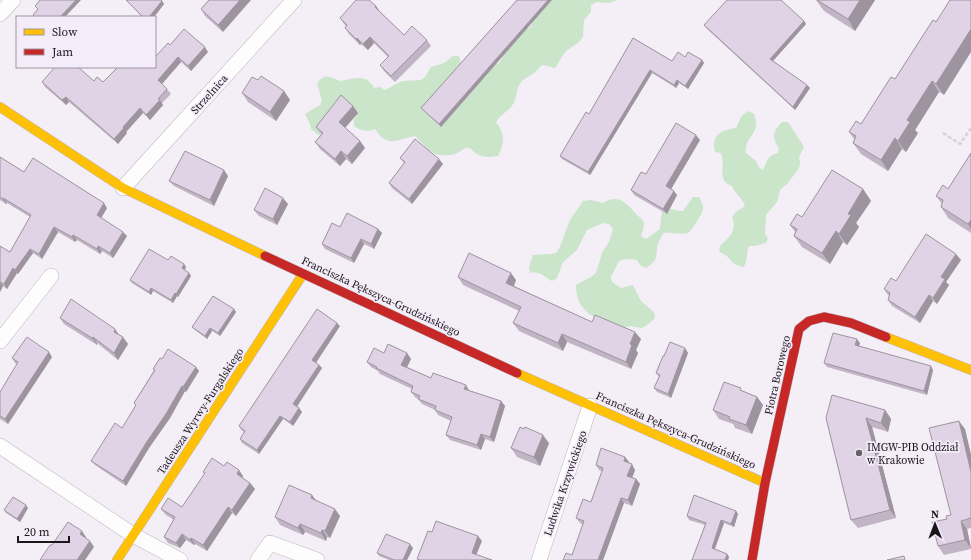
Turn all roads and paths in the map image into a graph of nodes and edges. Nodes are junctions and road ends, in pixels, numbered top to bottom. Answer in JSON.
{"nodes":[{"id":1,"x":13,"y":0,"type":"edge"},
{"id":2,"x":294,"y":0,"type":"edge"},
{"id":3,"x":0,"y":14,"type":"edge"},
{"id":4,"x":0,"y":107,"type":"edge"},
{"id":5,"x":971,"y":128,"type":"edge"},
{"id":6,"x":943,"y":133,"type":"dead end"},
{"id":7,"x":124,"y":188,"type":"junction"},
{"id":8,"x":304,"y":274,"type":"junction"},
{"id":9,"x":51,"y":276,"type":"dead end"},
{"id":10,"x":0,"y":341,"type":"edge"},
{"id":11,"x":971,"y":370,"type":"edge"},
{"id":12,"x":590,"y":406,"type":"junction"},
{"id":13,"x":0,"y":446,"type":"edge"},
{"id":14,"x":765,"y":482,"type":"junction"},
{"id":15,"x":133,"y":535,"type":"junction"},
{"id":16,"x":117,"y":560,"type":"edge"},
{"id":17,"x":180,"y":560,"type":"edge"},
{"id":18,"x":258,"y":560,"type":"edge"},
{"id":19,"x":317,"y":560,"type":"edge"},
{"id":20,"x":539,"y":560,"type":"edge"},
{"id":21,"x":752,"y":560,"type":"edge"}],
"edges":[{"from":1,"to":3,"type":"street"},
{"from":2,"to":7,"type":"street","name":"Strzelnica"},
{"from":4,"to":7,"type":"street","name":"Franciszka Pększyca-Grudzińskiego"},
{"from":5,"to":6,"type":"path"},
{"from":7,"to":8,"type":"street","name":"Franciszka Pększyca-Grudzińskiego"},
{"from":8,"to":12,"type":"street","name":"Franciszka Pększyca-Grudzińskiego"},
{"from":8,"to":15,"type":"street","name":"Tadeusza Wyrwy-Furgalskiego"},
{"from":9,"to":10,"type":"street"},
{"from":11,"to":14,"type":"street","name":"Piotra Borowego"},
{"from":12,"to":14,"type":"street","name":"Franciszka Pększyca-Grudzińskiego"},
{"from":12,"to":20,"type":"street","name":"Ludwika Krzywickiego"},
{"from":13,"to":15,"type":"street"},
{"from":14,"to":21,"type":"street","name":"Piotra Borowego"},
{"from":15,"to":16,"type":"street","name":"Tadeusza Wyrwy-Furgalskiego"},
{"from":15,"to":17,"type":"street"},
{"from":18,"to":19,"type":"street"}]}
